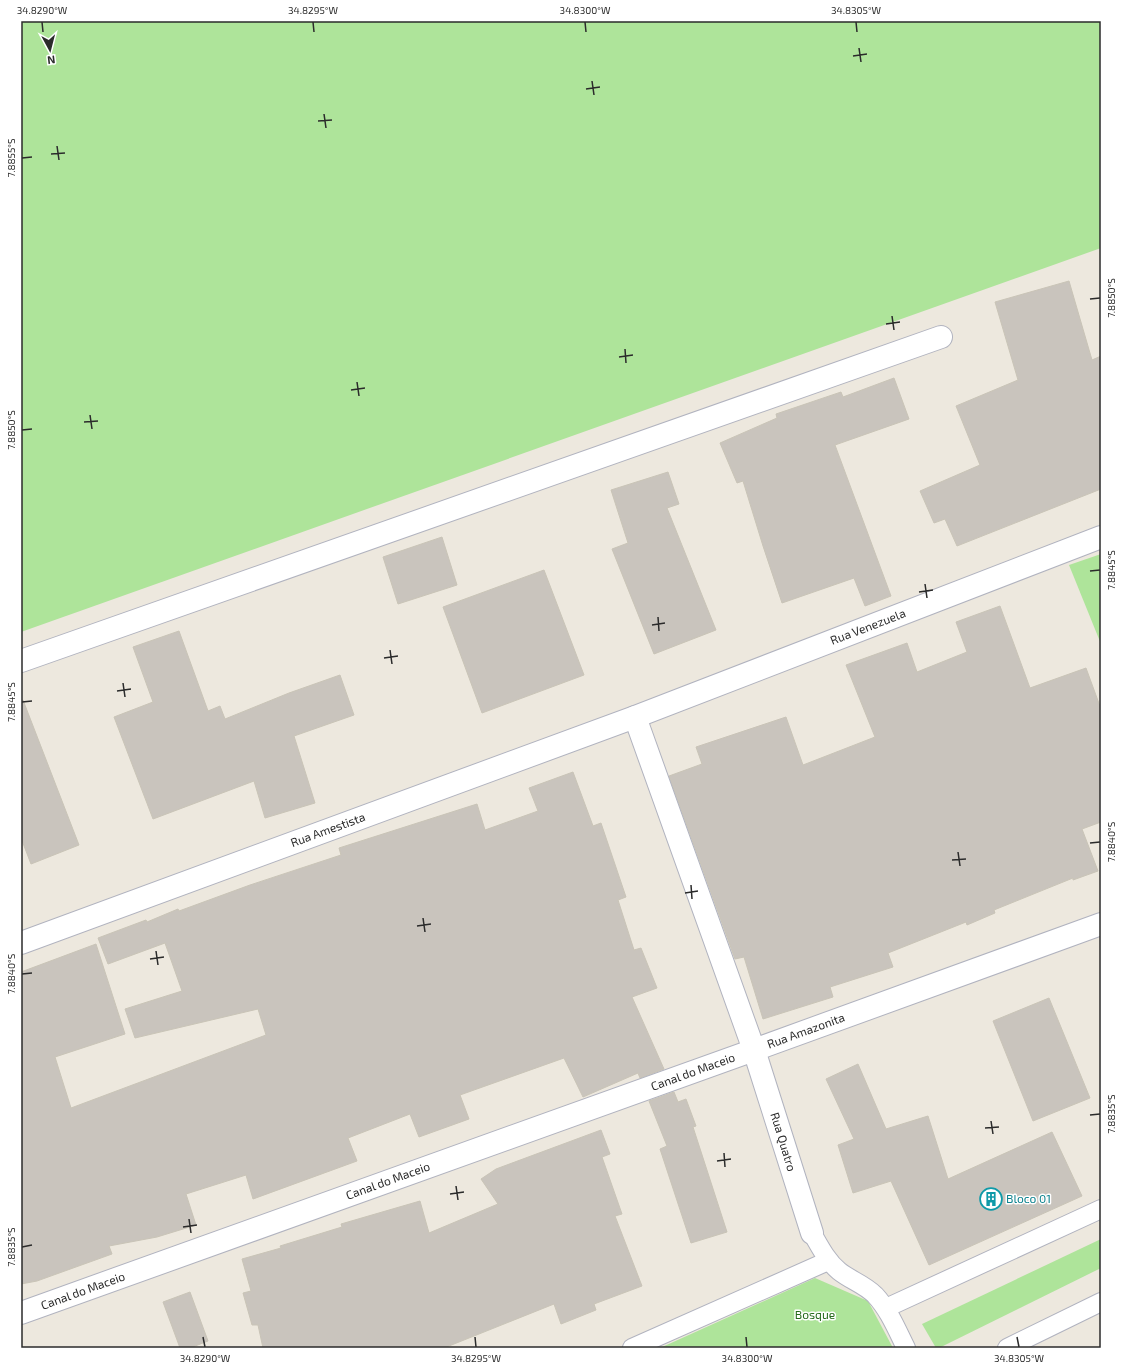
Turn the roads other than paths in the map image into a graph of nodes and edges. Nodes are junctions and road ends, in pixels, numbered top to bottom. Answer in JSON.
{"nodes":[{"id":1,"x":941,"y":337,"type":"dead end"},
{"id":2,"x":1101,"y":537,"type":"edge"},
{"id":3,"x":21,"y":661,"type":"edge"},
{"id":4,"x":635,"y":717,"type":"junction"},
{"id":5,"x":1101,"y":924,"type":"edge"},
{"id":6,"x":21,"y":943,"type":"edge"},
{"id":7,"x":754,"y":1050,"type":"junction"},
{"id":8,"x":1101,"y":1209,"type":"edge"},
{"id":9,"x":812,"y":1233,"type":"joint"},
{"id":10,"x":828,"y":1261,"type":"junction"},
{"id":11,"x":1101,"y":1302,"type":"edge"},
{"id":12,"x":886,"y":1308,"type":"junction"},
{"id":13,"x":21,"y":1313,"type":"edge"},
{"id":14,"x":632,"y":1348,"type":"edge"},
{"id":15,"x":906,"y":1348,"type":"edge"},
{"id":16,"x":1007,"y":1348,"type":"edge"}],
"edges":[{"from":1,"to":3,"type":"street"},
{"from":2,"to":4,"type":"street","name":"Rua Venezuela"},
{"from":4,"to":6,"type":"street","name":"Rua Amestista"},
{"from":4,"to":7,"type":"street","name":"Rua Amazonita"},
{"from":5,"to":7,"type":"street","name":"Rua Amazonita"},
{"from":7,"to":9,"type":"street","name":"Rua Quatro"},
{"from":7,"to":13,"type":"street","name":"Canal do Maceio"},
{"from":8,"to":12,"type":"lane"},
{"from":9,"to":10,"type":"lane"},
{"from":10,"to":12,"type":"lane"},
{"from":10,"to":14,"type":"lane"},
{"from":11,"to":16,"type":"lane"},
{"from":12,"to":15,"type":"lane"}]}
